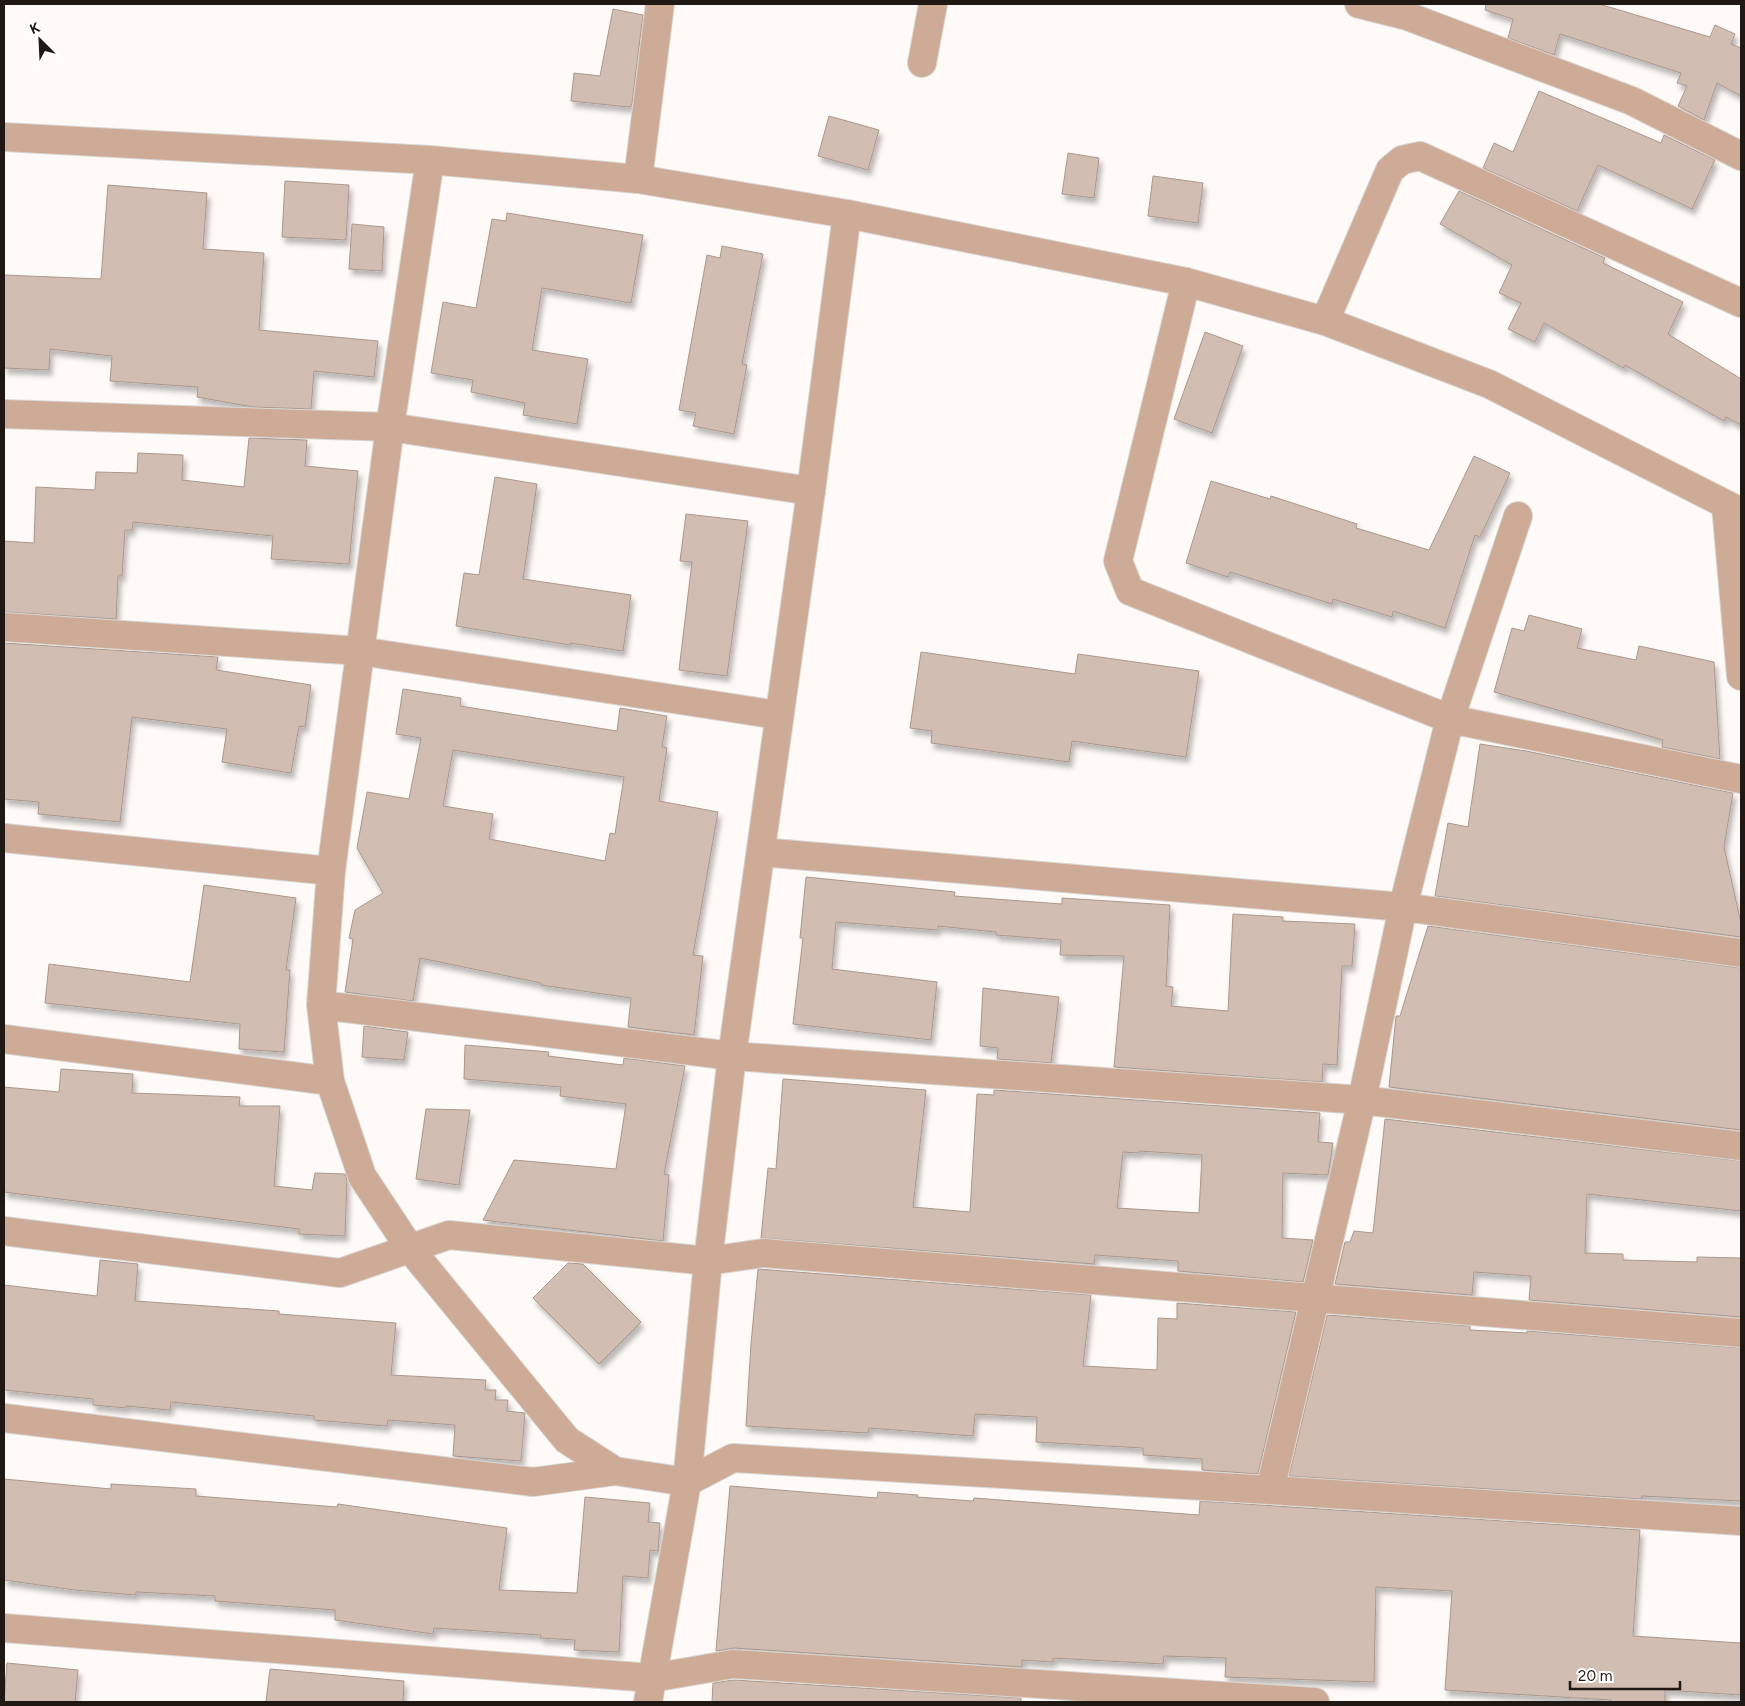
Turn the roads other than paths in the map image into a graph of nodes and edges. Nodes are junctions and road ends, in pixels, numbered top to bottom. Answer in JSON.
{"nodes":[{"id":1,"x":660,"y":4,"type":"edge"},
{"id":2,"x":934,"y":4,"type":"edge"},
{"id":3,"x":1359,"y":4,"type":"edge"},
{"id":4,"x":922,"y":63,"type":"dead end"},
{"id":5,"x":4,"y":137,"type":"edge"},
{"id":6,"x":1741,"y":156,"type":"edge"},
{"id":7,"x":430,"y":160,"type":"junction"},
{"id":8,"x":638,"y":179,"type":"junction"},
{"id":9,"x":847,"y":214,"type":"junction"},
{"id":10,"x":1186,"y":282,"type":"junction"},
{"id":11,"x":1741,"y":303,"type":"edge"},
{"id":12,"x":1325,"y":320,"type":"junction"},
{"id":13,"x":4,"y":414,"type":"edge"},
{"id":14,"x":390,"y":427,"type":"junction"},
{"id":15,"x":811,"y":491,"type":"junction"},
{"id":16,"x":1734,"y":509,"type":"edge"},
{"id":17,"x":1518,"y":516,"type":"dead end"},
{"id":18,"x":4,"y":627,"type":"edge"},
{"id":19,"x":360,"y":651,"type":"junction"},
{"id":20,"x":1741,"y":676,"type":"edge"},
{"id":21,"x":778,"y":714,"type":"junction"},
{"id":22,"x":1450,"y":719,"type":"junction"},
{"id":23,"x":1741,"y":779,"type":"edge"},
{"id":24,"x":4,"y":838,"type":"edge"},
{"id":25,"x":761,"y":852,"type":"junction"},
{"id":26,"x":331,"y":871,"type":"junction"},
{"id":27,"x":1403,"y":907,"type":"junction"},
{"id":28,"x":1741,"y":953,"type":"edge"},
{"id":29,"x":321,"y":1005,"type":"junction"},
{"id":30,"x":4,"y":1038,"type":"edge"},
{"id":31,"x":732,"y":1056,"type":"junction"},
{"id":32,"x":330,"y":1081,"type":"junction"},
{"id":33,"x":1362,"y":1100,"type":"junction"},
{"id":34,"x":1741,"y":1146,"type":"edge"},
{"id":35,"x":4,"y":1230,"type":"edge"},
{"id":36,"x":411,"y":1250,"type":"junction"},
{"id":37,"x":708,"y":1261,"type":"junction"},
{"id":38,"x":1315,"y":1298,"type":"junction"},
{"id":39,"x":1741,"y":1333,"type":"edge"},
{"id":40,"x":4,"y":1418,"type":"edge"},
{"id":41,"x":615,"y":1470,"type":"junction"},
{"id":42,"x":687,"y":1482,"type":"junction"},
{"id":43,"x":1270,"y":1490,"type":"junction"},
{"id":44,"x":1741,"y":1521,"type":"edge"},
{"id":45,"x":4,"y":1628,"type":"edge"},
{"id":46,"x":650,"y":1690,"type":"edge"},
{"id":47,"x":1315,"y":1702,"type":"edge"}],
"edges":[{"from":1,"to":8,"type":"street"},
{"from":2,"to":4,"type":"street"},
{"from":3,"to":6,"type":"street"},
{"from":5,"to":7,"type":"street"},
{"from":7,"to":8,"type":"street"},
{"from":7,"to":14,"type":"street"},
{"from":8,"to":9,"type":"street"},
{"from":9,"to":10,"type":"street"},
{"from":9,"to":15,"type":"street"},
{"from":10,"to":12,"type":"street"},
{"from":10,"to":22,"type":"street"},
{"from":11,"to":12,"type":"street"},
{"from":12,"to":16,"type":"street"},
{"from":13,"to":14,"type":"street"},
{"from":14,"to":15,"type":"street"},
{"from":14,"to":19,"type":"street"},
{"from":15,"to":21,"type":"street"},
{"from":16,"to":20,"type":"street"},
{"from":17,"to":22,"type":"street"},
{"from":18,"to":19,"type":"street"},
{"from":19,"to":21,"type":"street"},
{"from":19,"to":26,"type":"street"},
{"from":21,"to":25,"type":"street"},
{"from":22,"to":23,"type":"street"},
{"from":22,"to":27,"type":"street"},
{"from":24,"to":26,"type":"street"},
{"from":25,"to":27,"type":"street"},
{"from":25,"to":31,"type":"street"},
{"from":26,"to":29,"type":"street"},
{"from":27,"to":28,"type":"street"},
{"from":27,"to":33,"type":"street"},
{"from":29,"to":31,"type":"street"},
{"from":29,"to":32,"type":"street"},
{"from":30,"to":32,"type":"street"},
{"from":31,"to":33,"type":"street"},
{"from":31,"to":37,"type":"street"},
{"from":32,"to":36,"type":"street"},
{"from":33,"to":34,"type":"street"},
{"from":33,"to":38,"type":"street"},
{"from":35,"to":36,"type":"street"},
{"from":36,"to":37,"type":"street"},
{"from":36,"to":41,"type":"street"},
{"from":37,"to":38,"type":"street"},
{"from":37,"to":42,"type":"street"},
{"from":38,"to":39,"type":"street"},
{"from":38,"to":43,"type":"street"},
{"from":40,"to":41,"type":"street"},
{"from":41,"to":42,"type":"street"},
{"from":42,"to":43,"type":"street"},
{"from":42,"to":46,"type":"street"},
{"from":43,"to":44,"type":"street"},
{"from":45,"to":46,"type":"street"},
{"from":46,"to":47,"type":"street"}]}
